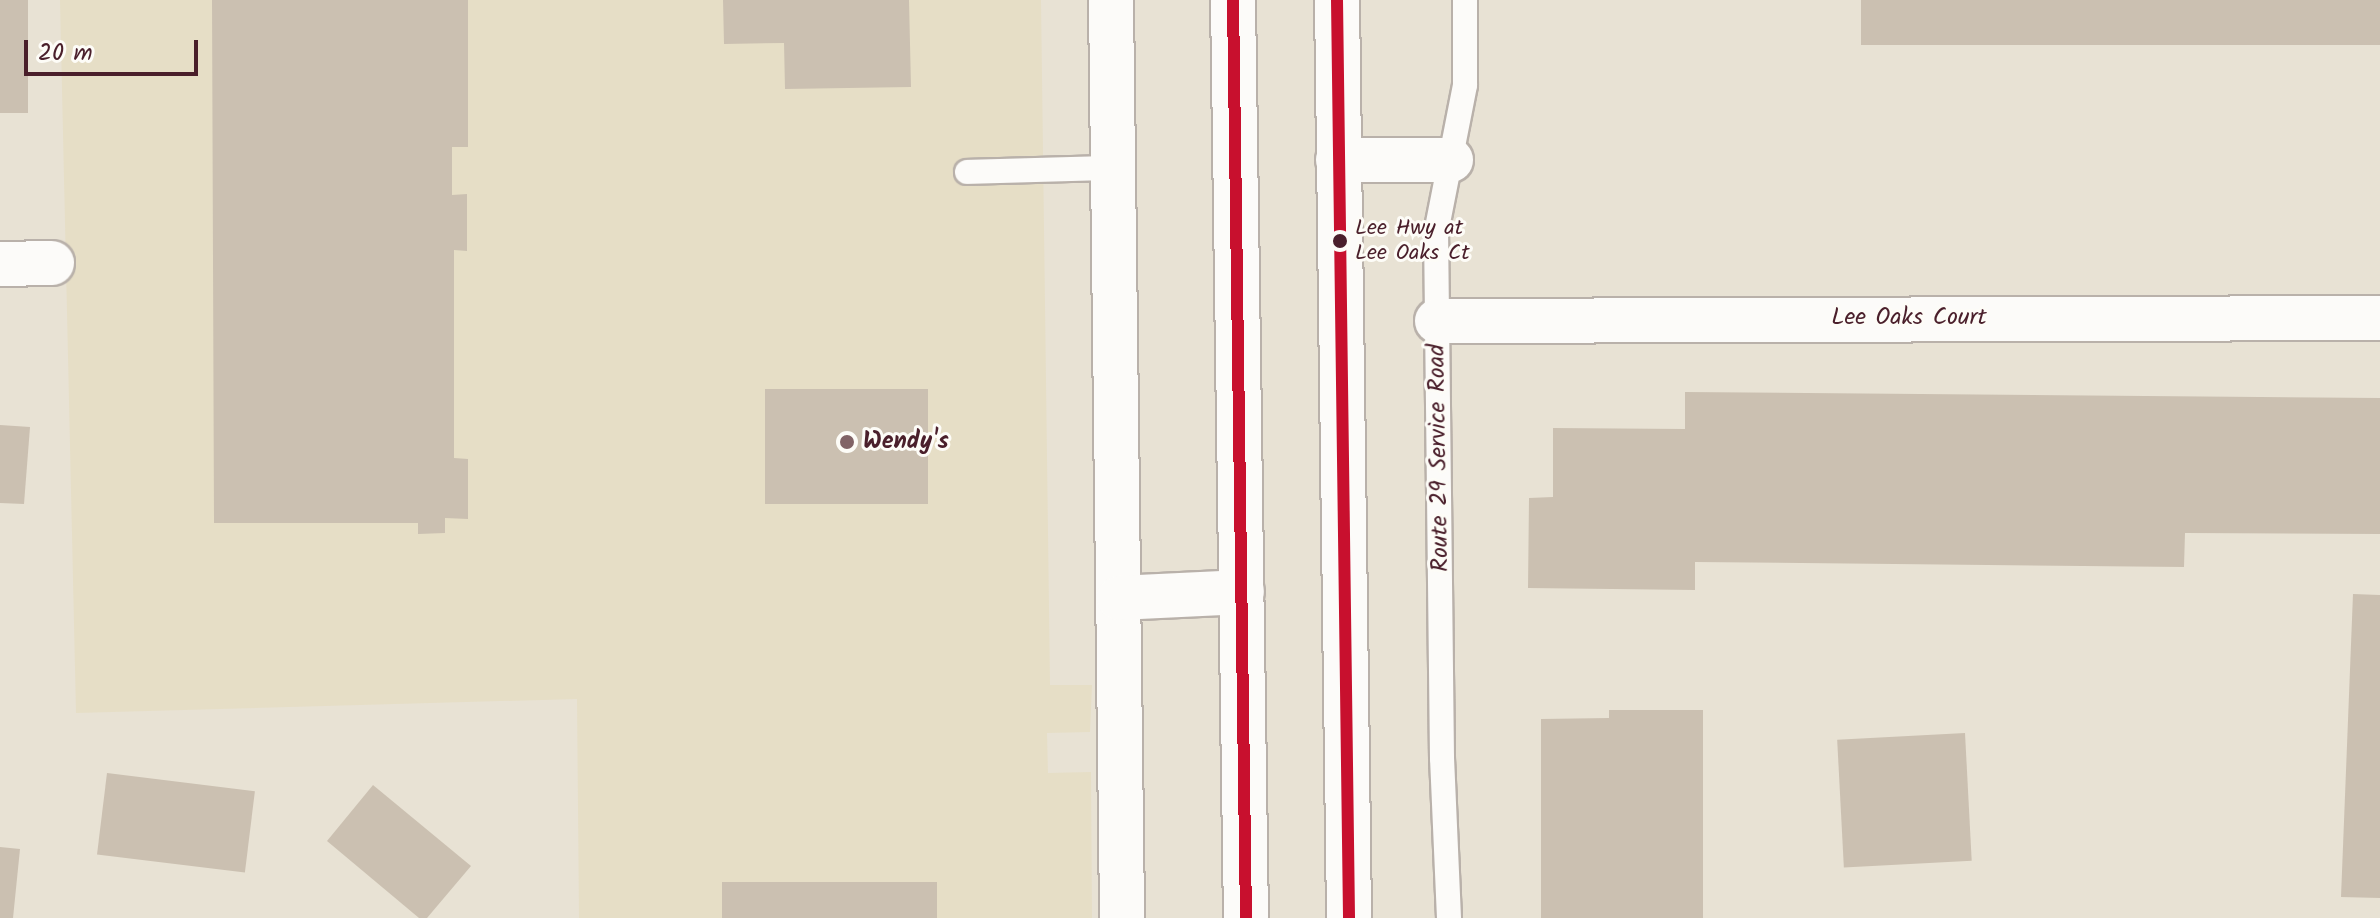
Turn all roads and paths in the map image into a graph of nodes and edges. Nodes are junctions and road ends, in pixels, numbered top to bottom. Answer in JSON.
{"nodes":[{"id":1,"x":1111,"y":0,"type":"edge"},
{"id":2,"x":1233,"y":0,"type":"edge"},
{"id":3,"x":1337,"y":0,"type":"edge"},
{"id":4,"x":1465,"y":0,"type":"edge"},
{"id":5,"x":1338,"y":160,"type":"junction"},
{"id":6,"x":1451,"y":160,"type":"junction"},
{"id":7,"x":1113,"y":168,"type":"junction"},
{"id":8,"x":967,"y":172,"type":"dead end"},
{"id":9,"x":52,"y":263,"type":"dead end"},
{"id":10,"x":0,"y":264,"type":"edge"},
{"id":11,"x":2380,"y":318,"type":"edge"},
{"id":12,"x":1437,"y":321,"type":"junction"},
{"id":13,"x":1242,"y":592,"type":"junction"},
{"id":14,"x":1119,"y":598,"type":"junction"},
{"id":15,"x":1122,"y":918,"type":"edge"},
{"id":16,"x":1246,"y":918,"type":"edge"},
{"id":17,"x":1349,"y":918,"type":"edge"},
{"id":18,"x":1449,"y":918,"type":"edge"}],
"edges":[{"from":1,"to":7,"type":"street"},
{"from":2,"to":13,"type":"street"},
{"from":3,"to":5,"type":"street"},
{"from":4,"to":6,"type":"lane","name":"Route 29 Service Road"},
{"from":5,"to":6,"type":"street"},
{"from":5,"to":17,"type":"street"},
{"from":6,"to":12,"type":"lane","name":"Route 29 Service Road"},
{"from":7,"to":8,"type":"lane"},
{"from":7,"to":14,"type":"street"},
{"from":9,"to":10,"type":"street"},
{"from":11,"to":12,"type":"street","name":"Lee Oaks Court"},
{"from":12,"to":18,"type":"lane","name":"Route 29 Service Road"},
{"from":13,"to":14,"type":"street"},
{"from":13,"to":16,"type":"street"},
{"from":14,"to":15,"type":"street"}]}
